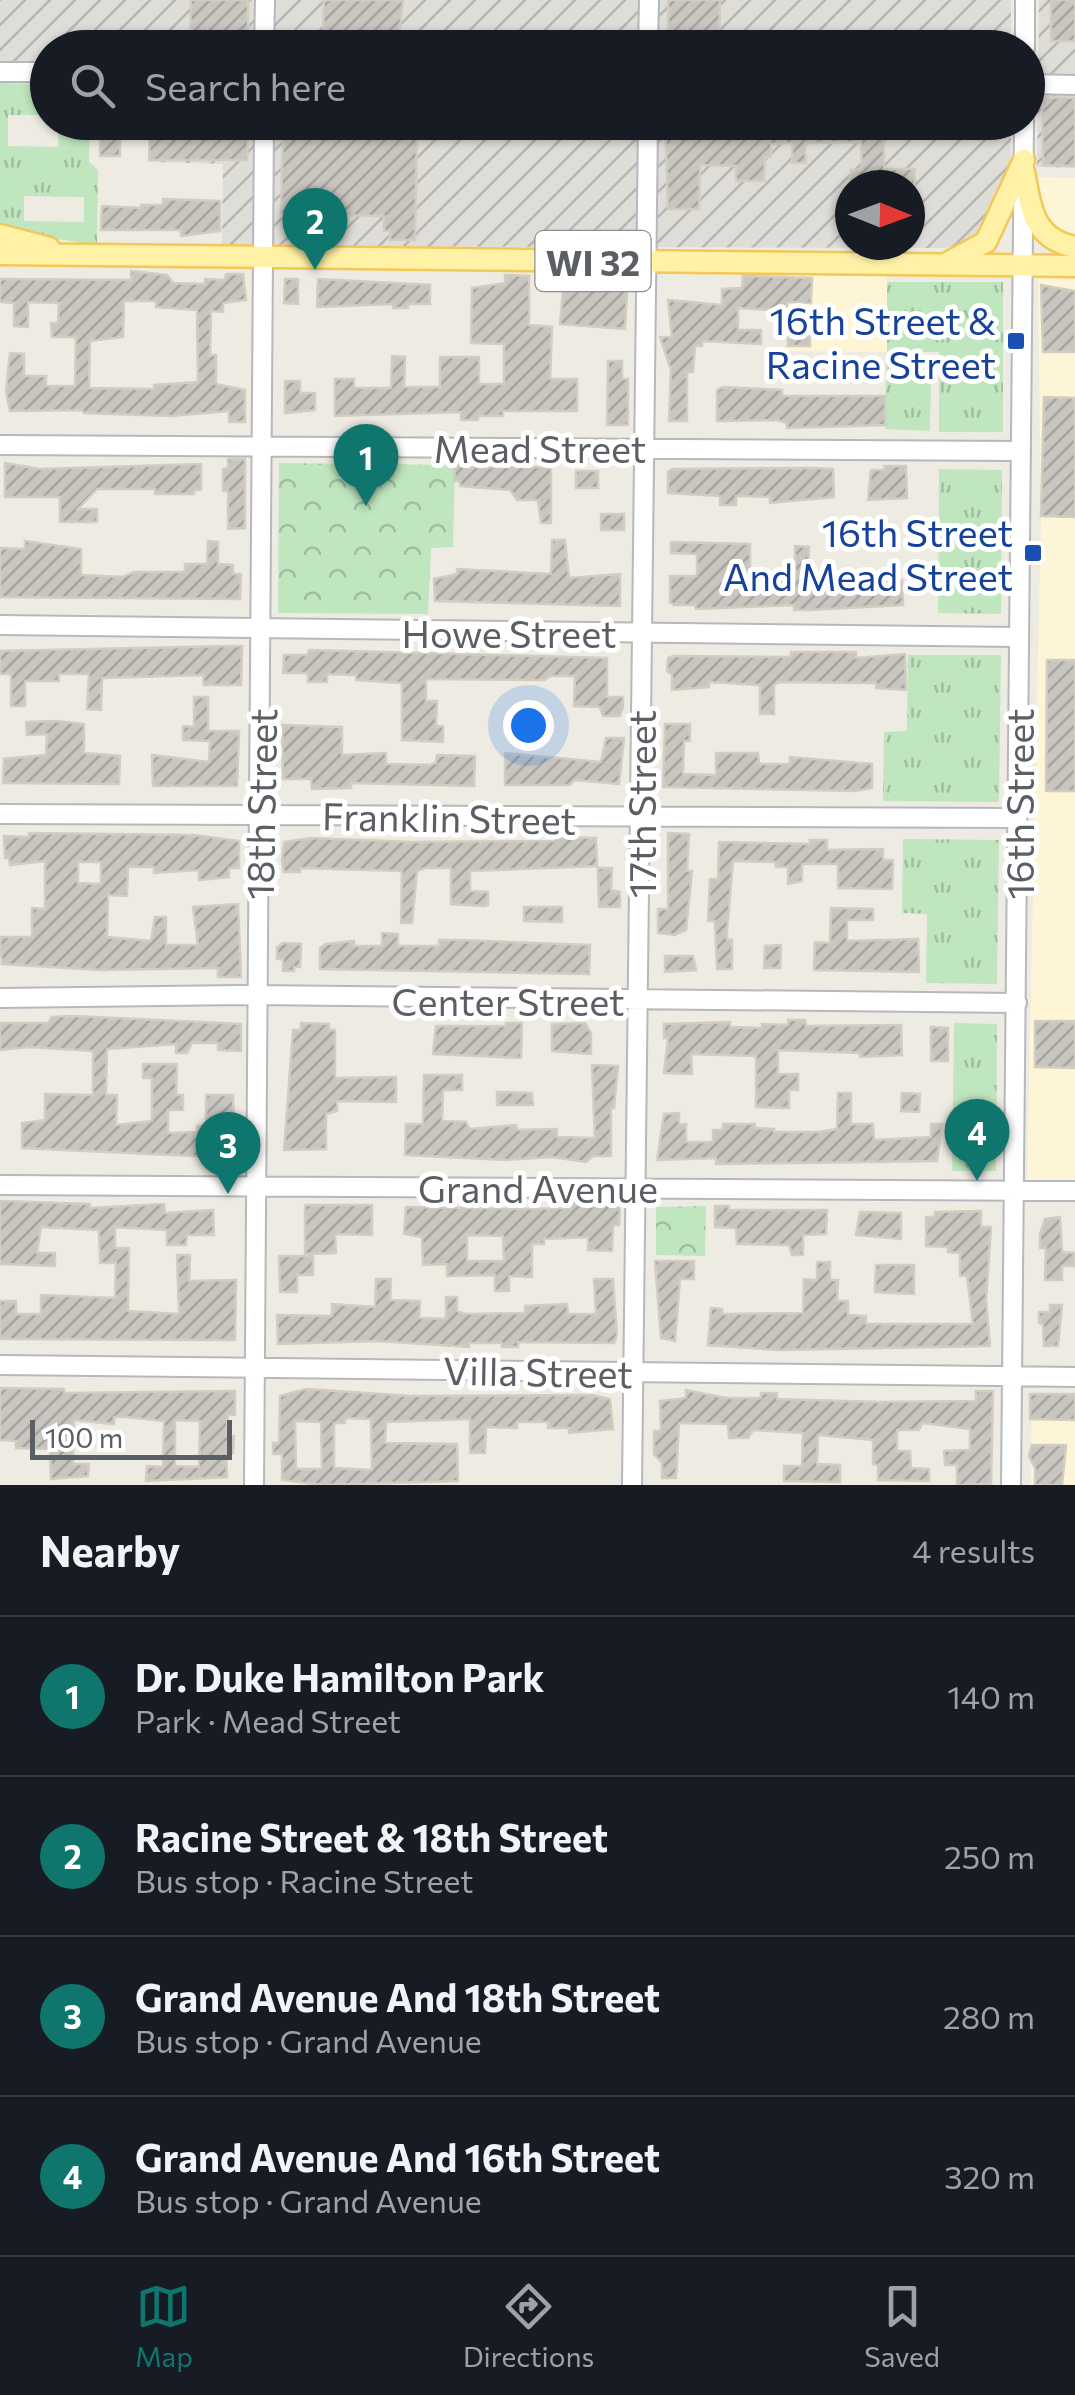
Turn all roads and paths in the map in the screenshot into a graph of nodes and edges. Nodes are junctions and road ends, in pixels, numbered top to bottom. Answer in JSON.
{"nodes":[{"id":1,"x":265,"y":0,"type":"edge"},
{"id":2,"x":649,"y":0,"type":"edge"},
{"id":3,"x":1025,"y":0,"type":"edge"},
{"id":4,"x":264,"y":30,"type":"edge"},
{"id":5,"x":648,"y":30,"type":"edge"},
{"id":6,"x":1025,"y":30,"type":"edge"},
{"id":7,"x":0,"y":72,"type":"edge"},
{"id":8,"x":30,"y":72,"type":"edge"},
{"id":9,"x":1045,"y":84,"type":"edge"},
{"id":10,"x":1075,"y":84,"type":"edge"},
{"id":11,"x":264,"y":140,"type":"edge"},
{"id":12,"x":648,"y":140,"type":"edge"},
{"id":13,"x":1024,"y":140,"type":"edge"},
{"id":14,"x":1024,"y":166,"type":"junction"},
{"id":15,"x":0,"y":235,"type":"edge"},
{"id":16,"x":1075,"y":246,"type":"edge"},
{"id":17,"x":0,"y":254,"type":"edge"},
{"id":18,"x":70,"y":254,"type":"junction"},
{"id":19,"x":262,"y":258,"type":"junction"},
{"id":20,"x":646,"y":262,"type":"junction"},
{"id":21,"x":945,"y":264,"type":"junction"},
{"id":22,"x":1023,"y":265,"type":"junction"},
{"id":23,"x":1075,"y":266,"type":"edge"},
{"id":24,"x":264,"y":444,"type":"junction"},
{"id":25,"x":0,"y":445,"type":"edge"},
{"id":26,"x":644,"y":448,"type":"junction"},
{"id":27,"x":1021,"y":452,"type":"junction"},
{"id":28,"x":0,"y":625,"type":"edge"},
{"id":29,"x":261,"y":630,"type":"junction"},
{"id":30,"x":642,"y":633,"type":"junction"},
{"id":31,"x":1019,"y":637,"type":"junction"},
{"id":32,"x":0,"y":814,"type":"edge"},
{"id":33,"x":260,"y":816,"type":"junction"},
{"id":34,"x":1017,"y":818,"type":"junction"},
{"id":35,"x":640,"y":819,"type":"junction"},
{"id":36,"x":259,"y":996,"type":"junction"},
{"id":37,"x":0,"y":998,"type":"edge"},
{"id":38,"x":639,"y":1000,"type":"junction"},
{"id":39,"x":1016,"y":1004,"type":"junction"},
{"id":40,"x":0,"y":1185,"type":"edge"},
{"id":41,"x":255,"y":1185,"type":"junction"},
{"id":42,"x":636,"y":1188,"type":"junction"},
{"id":43,"x":1014,"y":1190,"type":"junction"},
{"id":44,"x":1075,"y":1190,"type":"edge"},
{"id":45,"x":0,"y":1365,"type":"edge"},
{"id":46,"x":255,"y":1368,"type":"junction"},
{"id":47,"x":636,"y":1371,"type":"junction"},
{"id":48,"x":1014,"y":1376,"type":"junction"},
{"id":49,"x":1075,"y":1377,"type":"edge"},
{"id":50,"x":254,"y":1485,"type":"edge"},
{"id":51,"x":632,"y":1485,"type":"edge"},
{"id":52,"x":1011,"y":1485,"type":"edge"}],
"edges":[{"from":1,"to":4,"type":"street"},
{"from":2,"to":5,"type":"street"},
{"from":3,"to":6,"type":"street"},
{"from":7,"to":8,"type":"street"},
{"from":9,"to":10,"type":"street"},
{"from":11,"to":19,"type":"street","name":"18th Street"},
{"from":12,"to":20,"type":"street","name":"17th Street"},
{"from":13,"to":14,"type":"street","name":"16th Street"},
{"from":14,"to":16,"type":"main road"},
{"from":14,"to":21,"type":"main road"},
{"from":14,"to":22,"type":"street","name":"16th Street"},
{"from":15,"to":18,"type":"main road"},
{"from":17,"to":18,"type":"main road","number":"WI 32"},
{"from":18,"to":19,"type":"main road","number":"WI 32"},
{"from":19,"to":20,"type":"main road","number":"WI 32"},
{"from":19,"to":24,"type":"street","name":"18th Street"},
{"from":20,"to":21,"type":"main road","number":"WI 32"},
{"from":20,"to":26,"type":"street","name":"17th Street"},
{"from":21,"to":22,"type":"main road","number":"WI 32"},
{"from":22,"to":23,"type":"main road","number":"WI 32"},
{"from":22,"to":27,"type":"street","name":"16th Street"},
{"from":24,"to":25,"type":"street","name":"Mead Street"},
{"from":24,"to":26,"type":"street","name":"Mead Street"},
{"from":24,"to":29,"type":"street","name":"18th Street"},
{"from":26,"to":27,"type":"street","name":"Mead Street"},
{"from":26,"to":30,"type":"street","name":"17th Street"},
{"from":27,"to":31,"type":"street","name":"16th Street"},
{"from":28,"to":29,"type":"street","name":"Howe Street"},
{"from":29,"to":30,"type":"street","name":"Howe Street"},
{"from":29,"to":33,"type":"street","name":"18th Street"},
{"from":30,"to":31,"type":"street","name":"Howe Street"},
{"from":30,"to":35,"type":"street","name":"17th Street"},
{"from":31,"to":34,"type":"street","name":"16th Street"},
{"from":32,"to":33,"type":"street","name":"Franklin Street"},
{"from":33,"to":35,"type":"street","name":"Franklin Street"},
{"from":33,"to":36,"type":"street","name":"18th Street"},
{"from":34,"to":35,"type":"street","name":"Franklin Street"},
{"from":34,"to":39,"type":"street","name":"16th Street"},
{"from":35,"to":38,"type":"street","name":"17th Street"},
{"from":36,"to":37,"type":"street","name":"Center Street"},
{"from":36,"to":38,"type":"street","name":"Center Street"},
{"from":36,"to":41,"type":"street","name":"18th Street"},
{"from":38,"to":39,"type":"street","name":"Center Street"},
{"from":38,"to":42,"type":"street","name":"17th Street"},
{"from":39,"to":43,"type":"street","name":"16th Street"},
{"from":40,"to":41,"type":"street","name":"Grand Avenue"},
{"from":41,"to":42,"type":"street","name":"Grand Avenue"},
{"from":41,"to":46,"type":"street","name":"18th Street"},
{"from":42,"to":43,"type":"street","name":"Grand Avenue"},
{"from":42,"to":47,"type":"street","name":"17th Street"},
{"from":43,"to":44,"type":"street","name":"Grand Avenue"},
{"from":43,"to":48,"type":"street","name":"16th Street"},
{"from":45,"to":46,"type":"street","name":"Villa Street"},
{"from":46,"to":47,"type":"street","name":"Villa Street"},
{"from":46,"to":50,"type":"street","name":"18th Street"},
{"from":47,"to":48,"type":"street","name":"Villa Street"},
{"from":47,"to":51,"type":"street","name":"17th Street"},
{"from":48,"to":49,"type":"street","name":"Villa Street"},
{"from":48,"to":52,"type":"street","name":"16th Street"}]}
